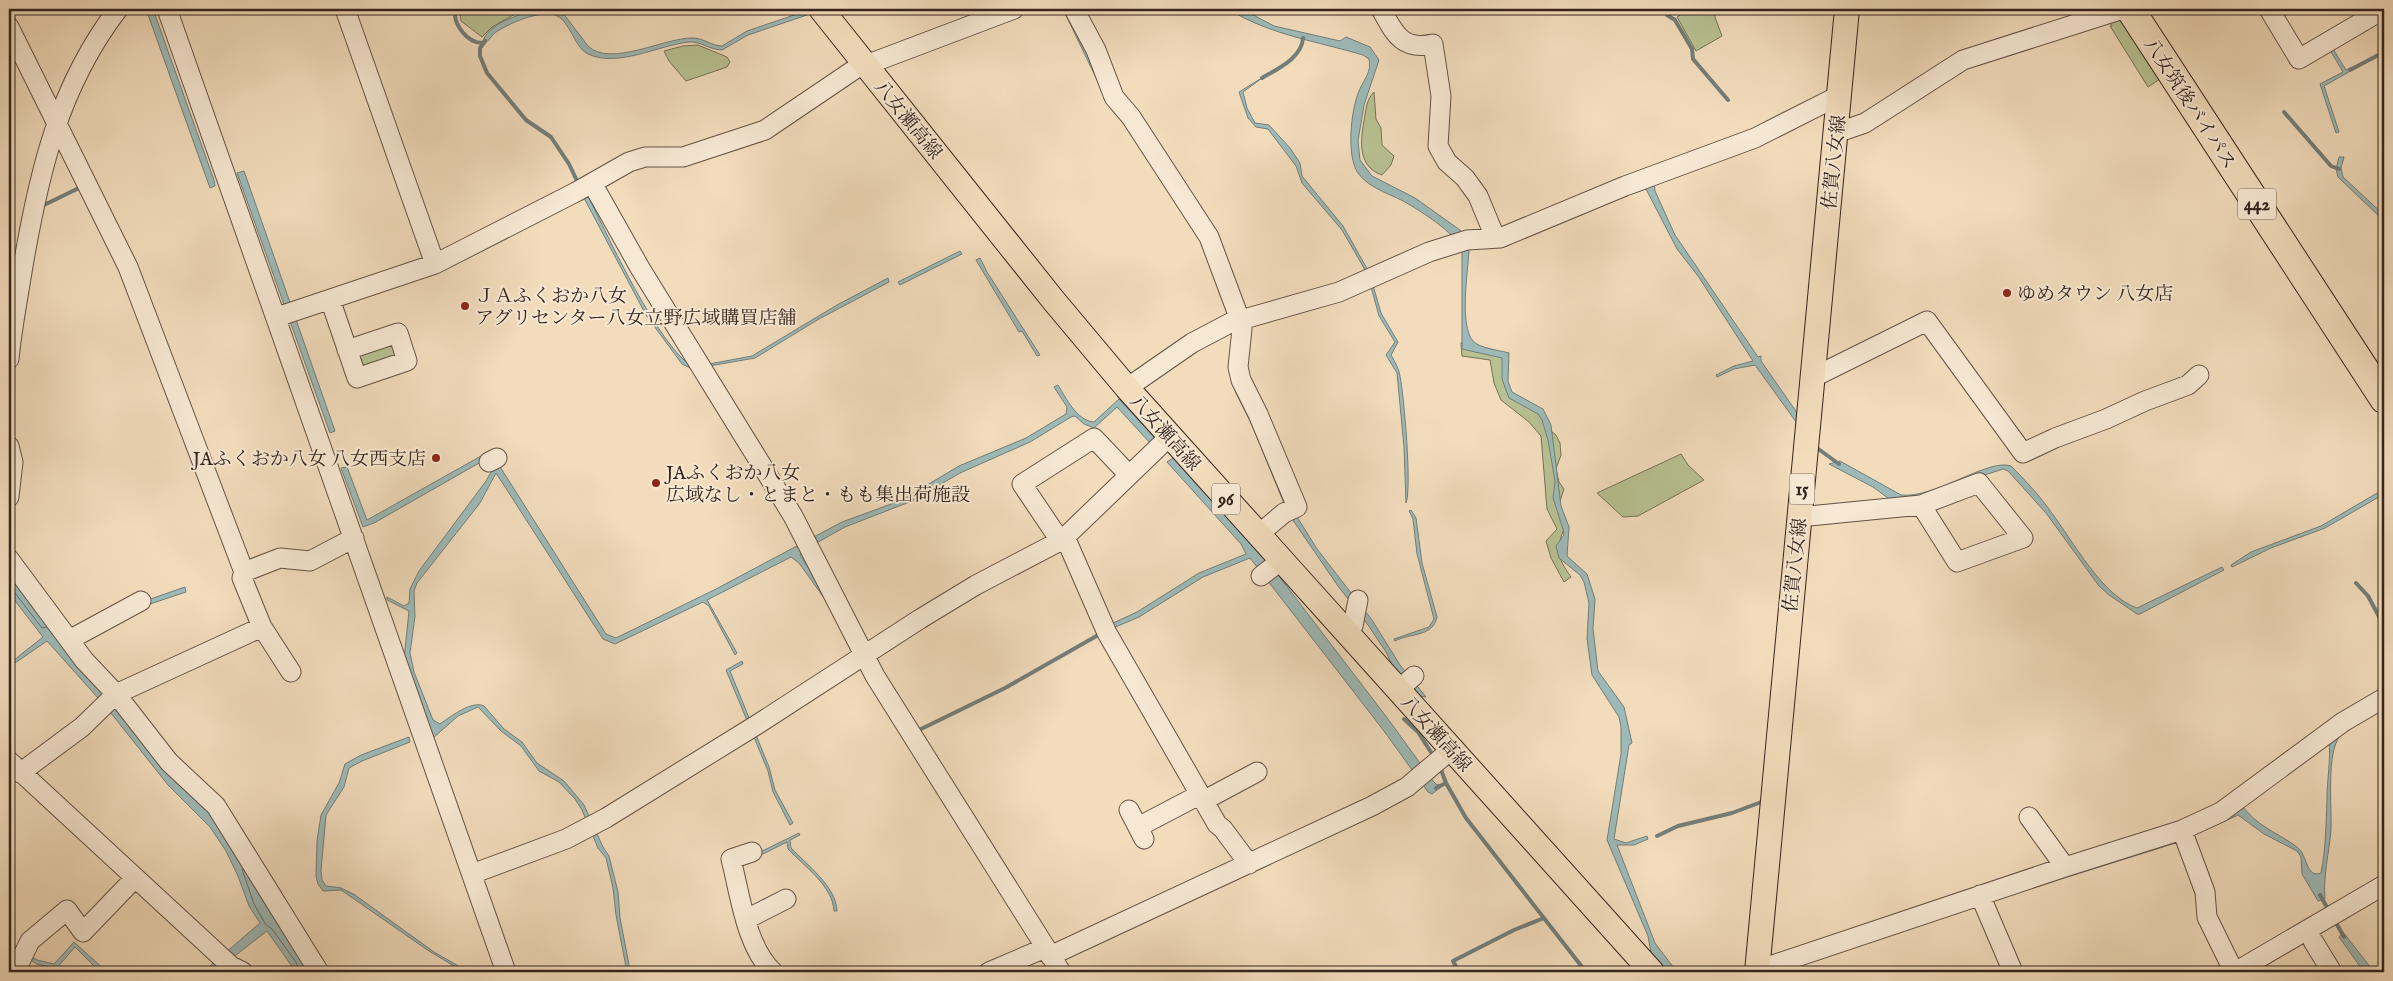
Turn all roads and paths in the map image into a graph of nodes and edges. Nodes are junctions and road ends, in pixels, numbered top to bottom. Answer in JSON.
{"nodes":[{"id":1,"x":118,"y":9,"type":"edge"},
{"id":2,"x":167,"y":9,"type":"edge"},
{"id":3,"x":345,"y":9,"type":"edge"},
{"id":4,"x":821,"y":9,"type":"edge"},
{"id":5,"x":1014,"y":9,"type":"edge"},
{"id":6,"x":1074,"y":9,"type":"edge"},
{"id":7,"x":1381,"y":9,"type":"edge"},
{"id":8,"x":1847,"y":9,"type":"edge"},
{"id":9,"x":2123,"y":9,"type":"edge"},
{"id":10,"x":2130,"y":9,"type":"edge"},
{"id":11,"x":2151,"y":9,"type":"edge"},
{"id":12,"x":2269,"y":9,"type":"edge"},
{"id":13,"x":2384,"y":9,"type":"edge"},
{"id":14,"x":9,"y":27,"type":"edge"},
{"id":15,"x":865,"y":64,"type":"junction"},
{"id":16,"x":1840,"y":95,"type":"junction"},
{"id":17,"x":57,"y":122,"type":"junction"},
{"id":18,"x":1836,"y":133,"type":"junction"},
{"id":19,"x":592,"y":183,"type":"junction"},
{"id":20,"x":1494,"y":237,"type":"junction"},
{"id":21,"x":435,"y":264,"type":"junction"},
{"id":22,"x":330,"y":299,"type":"junction"},
{"id":23,"x":277,"y":317,"type":"junction"},
{"id":24,"x":1236,"y":321,"type":"junction"},
{"id":25,"x":347,"y":350,"type":"dead end"},
{"id":26,"x":9,"y":359,"type":"edge"},
{"id":27,"x":2384,"y":365,"type":"edge"},
{"id":28,"x":2199,"y":375,"type":"dead end"},
{"id":29,"x":1812,"y":378,"type":"junction"},
{"id":30,"x":1127,"y":388,"type":"junction"},
{"id":31,"x":2384,"y":399,"type":"edge"},
{"id":32,"x":1170,"y":436,"type":"junction"},
{"id":33,"x":9,"y":446,"type":"edge"},
{"id":34,"x":1129,"y":475,"type":"junction"},
{"id":35,"x":9,"y":497,"type":"edge"},
{"id":36,"x":1921,"y":505,"type":"junction"},
{"id":37,"x":1799,"y":517,"type":"junction"},
{"id":38,"x":1265,"y":529,"type":"dead end"},
{"id":39,"x":354,"y":538,"type":"junction"},
{"id":40,"x":1064,"y":538,"type":"junction"},
{"id":41,"x":9,"y":559,"type":"edge"},
{"id":42,"x":244,"y":572,"type":"junction"},
{"id":43,"x":141,"y":600,"type":"dead end"},
{"id":44,"x":262,"y":627,"type":"junction"},
{"id":45,"x":69,"y":640,"type":"junction"},
{"id":46,"x":863,"y":655,"type":"junction"},
{"id":47,"x":291,"y":672,"type":"dead end"},
{"id":48,"x":116,"y":694,"type":"junction"},
{"id":49,"x":2384,"y":698,"type":"edge"},
{"id":50,"x":1447,"y":754,"type":"junction"},
{"id":51,"x":15,"y":767,"type":"edge"},
{"id":52,"x":1257,"y":772,"type":"dead end"},
{"id":53,"x":1201,"y":798,"type":"junction"},
{"id":54,"x":1129,"y":810,"type":"dead end"},
{"id":55,"x":2030,"y":816,"type":"dead end"},
{"id":56,"x":2182,"y":830,"type":"junction"},
{"id":57,"x":752,"y":852,"type":"dead end"},
{"id":58,"x":1249,"y":864,"type":"junction"},
{"id":59,"x":2076,"y":868,"type":"junction"},
{"id":60,"x":472,"y":874,"type":"junction"},
{"id":61,"x":135,"y":878,"type":"junction"},
{"id":62,"x":2384,"y":884,"type":"edge"},
{"id":63,"x":1980,"y":895,"type":"junction"},
{"id":64,"x":786,"y":899,"type":"dead end"},
{"id":65,"x":751,"y":917,"type":"junction"},
{"id":66,"x":2313,"y":941,"type":"dead end"},
{"id":67,"x":1048,"y":952,"type":"junction"},
{"id":68,"x":232,"y":970,"type":"edge"},
{"id":69,"x":1758,"y":971,"type":"edge"},
{"id":70,"x":15,"y":972,"type":"edge"},
{"id":71,"x":318,"y":972,"type":"edge"},
{"id":72,"x":506,"y":972,"type":"edge"},
{"id":73,"x":773,"y":972,"type":"edge"},
{"id":74,"x":989,"y":972,"type":"edge"},
{"id":75,"x":1061,"y":972,"type":"edge"},
{"id":76,"x":1652,"y":972,"type":"edge"},
{"id":77,"x":2013,"y":972,"type":"edge"},
{"id":78,"x":2234,"y":972,"type":"edge"},
{"id":79,"x":2332,"y":972,"type":"edge"}],
"edges":[{"from":1,"to":17,"type":"street"},
{"from":2,"to":23,"type":"street"},
{"from":3,"to":21,"type":"street"},
{"from":4,"to":15,"type":"main road","name":"八女瀬高線","number":"96"},
{"from":5,"to":15,"type":"street"},
{"from":6,"to":24,"type":"street"},
{"from":7,"to":20,"type":"street"},
{"from":8,"to":16,"type":"main road","name":"佐賀八女線","number":"15"},
{"from":9,"to":18,"type":"street"},
{"from":10,"to":31,"type":"highway","name":"八女筑後バイパス","number":"442"},
{"from":11,"to":27,"type":"highway","name":"八女筑後バイパス","number":"442"},
{"from":12,"to":13,"type":"street"},
{"from":14,"to":17,"type":"street"},
{"from":15,"to":19,"type":"street"},
{"from":15,"to":30,"type":"main road","name":"八女瀬高線","number":"96"},
{"from":16,"to":18,"type":"main road","name":"佐賀八女線","number":"15"},
{"from":16,"to":20,"type":"street"},
{"from":17,"to":26,"type":"street"},
{"from":17,"to":42,"type":"street"},
{"from":18,"to":29,"type":"main road","name":"佐賀八女線","number":"15"},
{"from":19,"to":21,"type":"street"},
{"from":19,"to":46,"type":"street"},
{"from":20,"to":24,"type":"street"},
{"from":21,"to":22,"type":"street"},
{"from":22,"to":23,"type":"street"},
{"from":22,"to":25,"type":"street"},
{"from":23,"to":39,"type":"street"},
{"from":24,"to":30,"type":"street"},
{"from":24,"to":38,"type":"street"},
{"from":28,"to":29,"type":"street"},
{"from":29,"to":37,"type":"main road","name":"佐賀八女線","number":"15"},
{"from":30,"to":32,"type":"main road","name":"八女瀬高線","number":"96"},
{"from":32,"to":34,"type":"street"},
{"from":32,"to":50,"type":"main road","name":"八女瀬高線","number":"96"},
{"from":33,"to":35,"type":"street"},
{"from":34,"to":40,"type":"street"},
{"from":34,"to":40,"type":"street"},
{"from":36,"to":36,"type":"street"},
{"from":36,"to":37,"type":"street"},
{"from":37,"to":69,"type":"main road","name":"佐賀八女線","number":"15"},
{"from":39,"to":42,"type":"street"},
{"from":39,"to":60,"type":"street"},
{"from":40,"to":46,"type":"street"},
{"from":40,"to":53,"type":"street"},
{"from":41,"to":45,"type":"street"},
{"from":42,"to":44,"type":"street"},
{"from":43,"to":45,"type":"street"},
{"from":44,"to":47,"type":"street"},
{"from":44,"to":48,"type":"street"},
{"from":45,"to":48,"type":"street"},
{"from":46,"to":60,"type":"street"},
{"from":46,"to":67,"type":"street"},
{"from":48,"to":51,"type":"street"},
{"from":48,"to":71,"type":"street"},
{"from":49,"to":56,"type":"street"},
{"from":50,"to":58,"type":"street"},
{"from":50,"to":76,"type":"main road","name":"八女瀬高線","number":"96"},
{"from":51,"to":61,"type":"street"},
{"from":52,"to":53,"type":"street"},
{"from":53,"to":54,"type":"street"},
{"from":53,"to":58,"type":"street"},
{"from":55,"to":59,"type":"street"},
{"from":56,"to":59,"type":"street"},
{"from":56,"to":78,"type":"street"},
{"from":57,"to":65,"type":"street"},
{"from":58,"to":67,"type":"street"},
{"from":59,"to":63,"type":"street"},
{"from":60,"to":72,"type":"street"},
{"from":61,"to":68,"type":"street"},
{"from":61,"to":70,"type":"street"},
{"from":62,"to":78,"type":"street"},
{"from":63,"to":69,"type":"street"},
{"from":63,"to":77,"type":"street"},
{"from":64,"to":65,"type":"street"},
{"from":65,"to":73,"type":"street"},
{"from":66,"to":79,"type":"street"},
{"from":67,"to":74,"type":"street"},
{"from":67,"to":75,"type":"street"}]}
